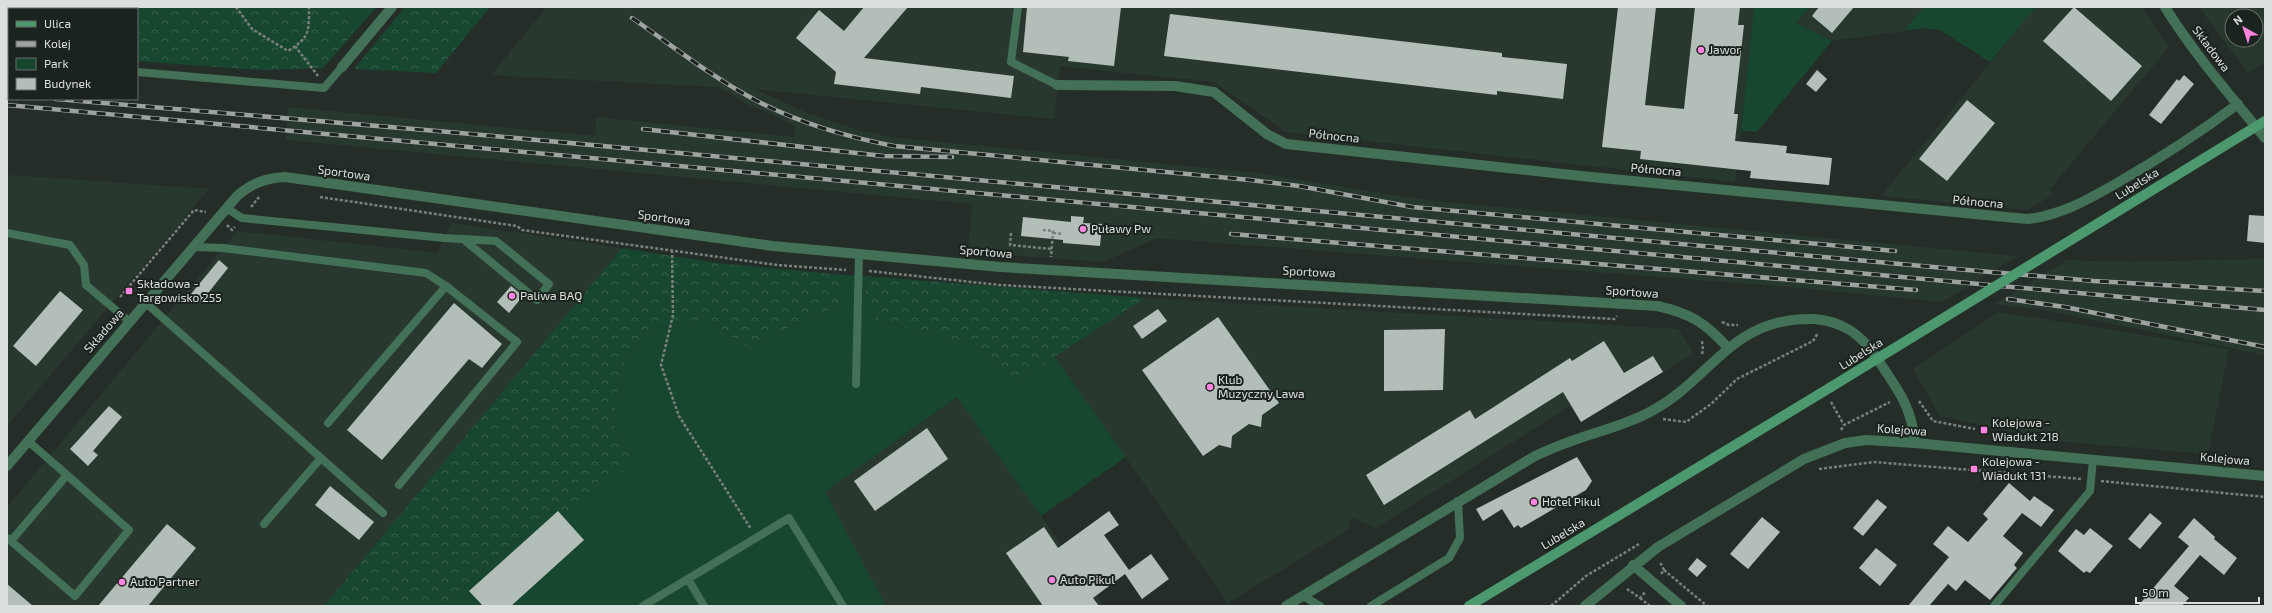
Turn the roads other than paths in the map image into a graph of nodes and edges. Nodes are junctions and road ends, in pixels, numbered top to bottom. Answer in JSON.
{"nodes":[{"id":1,"x":392,"y":7,"type":"edge"},
{"id":2,"x":1018,"y":7,"type":"edge"},
{"id":3,"x":2165,"y":7,"type":"edge"},
{"id":4,"x":342,"y":67,"type":"joint"},
{"id":5,"x":138,"y":72,"type":"edge"},
{"id":6,"x":1057,"y":85,"type":"joint"},
{"id":7,"x":2238,"y":104,"type":"junction"},
{"id":8,"x":2265,"y":121,"type":"edge"},
{"id":9,"x":2265,"y":138,"type":"edge"},
{"id":10,"x":237,"y":196,"type":"joint"},
{"id":11,"x":226,"y":208,"type":"junction"},
{"id":12,"x":7,"y":233,"type":"edge"},
{"id":13,"x":463,"y":239,"type":"junction"},
{"id":14,"x":193,"y":247,"type":"junction"},
{"id":15,"x":859,"y":254,"type":"junction"},
{"id":16,"x":446,"y":286,"type":"junction"},
{"id":17,"x":146,"y":303,"type":"junction"},
{"id":18,"x":130,"y":322,"type":"junction"},
{"id":19,"x":1728,"y":348,"type":"junction"},
{"id":20,"x":856,"y":384,"type":"dead end"},
{"id":21,"x":328,"y":423,"type":"dead end"},
{"id":22,"x":28,"y":441,"type":"junction"},
{"id":23,"x":1915,"y":443,"type":"junction"},
{"id":24,"x":321,"y":458,"type":"junction"},
{"id":25,"x":2093,"y":459,"type":"junction"},
{"id":26,"x":7,"y":466,"type":"edge"},
{"id":27,"x":67,"y":475,"type":"junction"},
{"id":28,"x":2265,"y":476,"type":"edge"},
{"id":29,"x":399,"y":485,"type":"dead end"},
{"id":30,"x":1458,"y":502,"type":"junction"},
{"id":31,"x":383,"y":513,"type":"dead end"},
{"id":32,"x":264,"y":524,"type":"dead end"},
{"id":33,"x":9,"y":540,"type":"edge"},
{"id":34,"x":1634,"y":565,"type":"junction"},
{"id":35,"x":688,"y":579,"type":"junction"},
{"id":36,"x":1303,"y":596,"type":"junction"},
{"id":37,"x":643,"y":606,"type":"edge"},
{"id":38,"x":704,"y":606,"type":"edge"},
{"id":39,"x":842,"y":606,"type":"edge"},
{"id":40,"x":1286,"y":606,"type":"edge"},
{"id":41,"x":1320,"y":606,"type":"edge"},
{"id":42,"x":1371,"y":606,"type":"edge"},
{"id":43,"x":1469,"y":606,"type":"edge"},
{"id":44,"x":1585,"y":606,"type":"edge"},
{"id":45,"x":1681,"y":606,"type":"edge"},
{"id":46,"x":1994,"y":606,"type":"edge"}],
"edges":[{"from":1,"to":4,"type":"street"},
{"from":2,"to":6,"type":"lane"},
{"from":3,"to":7,"type":"street","name":"Składowa"},
{"from":4,"to":5,"type":"lane"},
{"from":6,"to":7,"type":"street","name":"Północna"},
{"from":7,"to":9,"type":"street","name":"Składowa"},
{"from":8,"to":43,"type":"main road","name":"Lubelska","bridge":true},
{"from":10,"to":11,"type":"street","name":"Składowa"},
{"from":10,"to":15,"type":"street","name":"Sportowa"},
{"from":11,"to":13,"type":"lane"},
{"from":11,"to":14,"type":"street","name":"Składowa"},
{"from":12,"to":18,"type":"lane"},
{"from":13,"to":13,"type":"lane"},
{"from":14,"to":16,"type":"lane"},
{"from":14,"to":17,"type":"street","name":"Składowa"},
{"from":15,"to":19,"type":"street","name":"Sportowa"},
{"from":15,"to":20,"type":"lane"},
{"from":16,"to":21,"type":"lane"},
{"from":16,"to":29,"type":"lane"},
{"from":17,"to":18,"type":"street","name":"Składowa"},
{"from":17,"to":24,"type":"lane"},
{"from":18,"to":22,"type":"street","name":"Składowa"},
{"from":19,"to":23,"type":"street"},
{"from":19,"to":30,"type":"street"},
{"from":22,"to":26,"type":"street","name":"Składowa"},
{"from":22,"to":27,"type":"lane"},
{"from":23,"to":25,"type":"street","name":"Kolejowa"},
{"from":23,"to":34,"type":"street","name":"Kolejowa"},
{"from":24,"to":31,"type":"lane"},
{"from":24,"to":32,"type":"lane"},
{"from":25,"to":28,"type":"street","name":"Kolejowa"},
{"from":25,"to":46,"type":"lane"},
{"from":27,"to":33,"type":"lane"},
{"from":27,"to":33,"type":"lane"},
{"from":30,"to":36,"type":"street"},
{"from":30,"to":42,"type":"lane"},
{"from":34,"to":44,"type":"street","name":"Kolejowa"},
{"from":34,"to":45,"type":"street"},
{"from":35,"to":37,"type":"lane"},
{"from":35,"to":38,"type":"lane"},
{"from":35,"to":39,"type":"lane"},
{"from":36,"to":40,"type":"street"},
{"from":36,"to":41,"type":"lane"}]}
